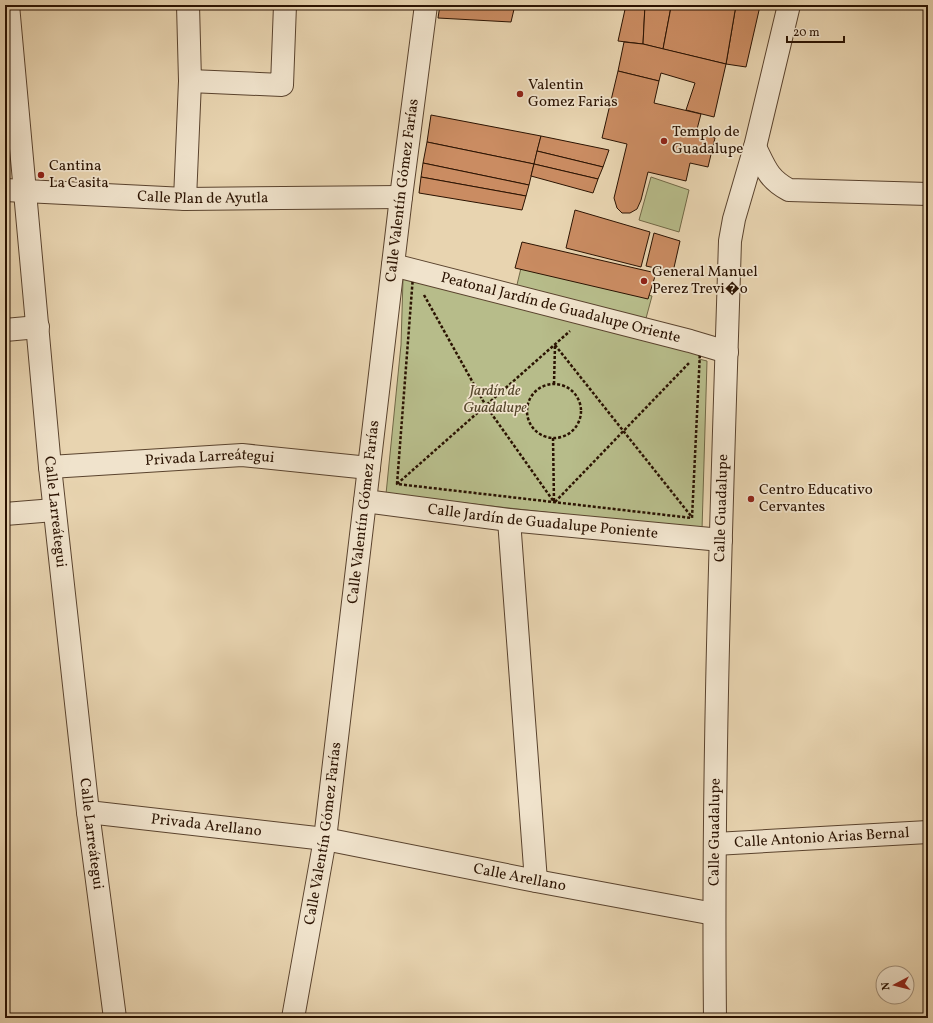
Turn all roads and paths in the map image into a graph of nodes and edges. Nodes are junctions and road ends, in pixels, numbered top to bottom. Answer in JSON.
{"nodes":[{"id":1,"x":188,"y":5,"type":"edge"},
{"id":2,"x":285,"y":5,"type":"edge"},
{"id":3,"x":426,"y":5,"type":"edge"},
{"id":4,"x":789,"y":5,"type":"edge"},
{"id":5,"x":7,"y":7,"type":"edge"},
{"id":6,"x":190,"y":81,"type":"junction"},
{"id":7,"x":755,"y":147,"type":"junction"},
{"id":8,"x":14,"y":190,"type":"edge"},
{"id":9,"x":928,"y":194,"type":"edge"},
{"id":10,"x":401,"y":197,"type":"junction"},
{"id":11,"x":185,"y":199,"type":"junction"},
{"id":12,"x":393,"y":264,"type":"junction"},
{"id":13,"x":414,"y":276,"type":"junction"},
{"id":14,"x":417,"y":283,"type":"dead end"},
{"id":15,"x":421,"y":290,"type":"dead end"},
{"id":16,"x":582,"y":321,"type":"junction"},
{"id":17,"x":577,"y":326,"type":"dead end"},
{"id":18,"x":38,"y":327,"type":"junction"},
{"id":19,"x":5,"y":330,"type":"edge"},
{"id":20,"x":571,"y":330,"type":"dead end"},
{"id":21,"x":555,"y":344,"type":"junction"},
{"id":22,"x":700,"y":352,"type":"junction"},
{"id":23,"x":727,"y":352,"type":"junction"},
{"id":24,"x":554,"y":384,"type":"junction"},
{"id":25,"x":486,"y":406,"type":"junction"},
{"id":26,"x":624,"y":430,"type":"junction"},
{"id":27,"x":553,"y":438,"type":"junction"},
{"id":28,"x":50,"y":466,"type":"junction"},
{"id":29,"x":369,"y":468,"type":"junction"},
{"id":30,"x":396,"y":484,"type":"junction"},
{"id":31,"x":365,"y":501,"type":"junction"},
{"id":32,"x":554,"y":502,"type":"junction"},
{"id":33,"x":54,"y":510,"type":"junction"},
{"id":34,"x":5,"y":514,"type":"edge"},
{"id":35,"x":692,"y":518,"type":"junction"},
{"id":36,"x":509,"y":520,"type":"junction"},
{"id":37,"x":721,"y":540,"type":"junction"},
{"id":38,"x":88,"y":812,"type":"junction"},
{"id":39,"x":928,"y":832,"type":"edge"},
{"id":40,"x":325,"y":839,"type":"junction"},
{"id":41,"x":715,"y":844,"type":"junction"},
{"id":42,"x":536,"y":881,"type":"junction"},
{"id":43,"x":714,"y":914,"type":"junction"},
{"id":44,"x":115,"y":1018,"type":"edge"},
{"id":45,"x":293,"y":1018,"type":"edge"},
{"id":46,"x":715,"y":1018,"type":"edge"}],
"edges":[{"from":1,"to":6,"type":"street"},
{"from":2,"to":6,"type":"street"},
{"from":3,"to":10,"type":"street","name":"Calle Valentín Gómez Farías"},
{"from":4,"to":7,"type":"street","name":"Calle Guadalupe"},
{"from":5,"to":8,"type":"street","name":"Calle Larreátegui"},
{"from":6,"to":11,"type":"street"},
{"from":7,"to":9,"type":"street"},
{"from":7,"to":23,"type":"street","name":"Calle Guadalupe"},
{"from":8,"to":11,"type":"street","name":"Calle Plan de Ayutla"},
{"from":8,"to":18,"type":"street","name":"Calle Larreátegui"},
{"from":10,"to":11,"type":"street","name":"Calle Plan de Ayutla"},
{"from":10,"to":12,"type":"street","name":"Calle Valentín Gómez Farías"},
{"from":12,"to":23,"type":"street","name":"Peatonal Jardín de Guadalupe Oriente"},
{"from":12,"to":29,"type":"street","name":"Calle Valentín Gómez Farías"},
{"from":13,"to":14,"type":"path"},
{"from":13,"to":16,"type":"path"},
{"from":13,"to":30,"type":"path"},
{"from":15,"to":25,"type":"path"},
{"from":16,"to":17,"type":"path"},
{"from":16,"to":22,"type":"path"},
{"from":18,"to":19,"type":"street"},
{"from":18,"to":28,"type":"street","name":"Calle Larreátegui"},
{"from":20,"to":21,"type":"path"},
{"from":21,"to":24,"type":"path"},
{"from":21,"to":25,"type":"path"},
{"from":21,"to":26,"type":"path"},
{"from":22,"to":26,"type":"path"},
{"from":22,"to":35,"type":"path"},
{"from":23,"to":37,"type":"street","name":"Calle Guadalupe"},
{"from":24,"to":27,"type":"path"},
{"from":24,"to":27,"type":"path"},
{"from":25,"to":30,"type":"path"},
{"from":25,"to":32,"type":"path"},
{"from":26,"to":32,"type":"path"},
{"from":26,"to":35,"type":"path"},
{"from":27,"to":32,"type":"path"},
{"from":28,"to":29,"type":"street","name":"Privada Larreátegui"},
{"from":28,"to":33,"type":"street","name":"Calle Larreátegui"},
{"from":29,"to":31,"type":"street","name":"Calle Valentín Gómez Farías"},
{"from":30,"to":32,"type":"path"},
{"from":31,"to":36,"type":"street","name":"Calle Jardín de Guadalupe Poniente"},
{"from":31,"to":40,"type":"street","name":"Calle Valentín Gómez Farías"},
{"from":32,"to":35,"type":"path"},
{"from":33,"to":34,"type":"street"},
{"from":33,"to":38,"type":"street","name":"Calle Larreátegui"},
{"from":36,"to":37,"type":"street","name":"Calle Jardín de Guadalupe Poniente"},
{"from":36,"to":42,"type":"street"},
{"from":37,"to":41,"type":"street","name":"Calle Guadalupe"},
{"from":38,"to":40,"type":"street","name":"Privada Arellano"},
{"from":38,"to":44,"type":"street","name":"Calle Larreátegui"},
{"from":39,"to":41,"type":"street","name":"Calle Antonio Arias Bernal"},
{"from":40,"to":42,"type":"street","name":"Calle Arellano"},
{"from":40,"to":45,"type":"street","name":"Calle Valentín Gómez Farías"},
{"from":41,"to":43,"type":"street","name":"Calle Guadalupe"},
{"from":42,"to":43,"type":"street","name":"Calle Arellano"},
{"from":43,"to":46,"type":"street","name":"Calle Guadalupe"}]}
